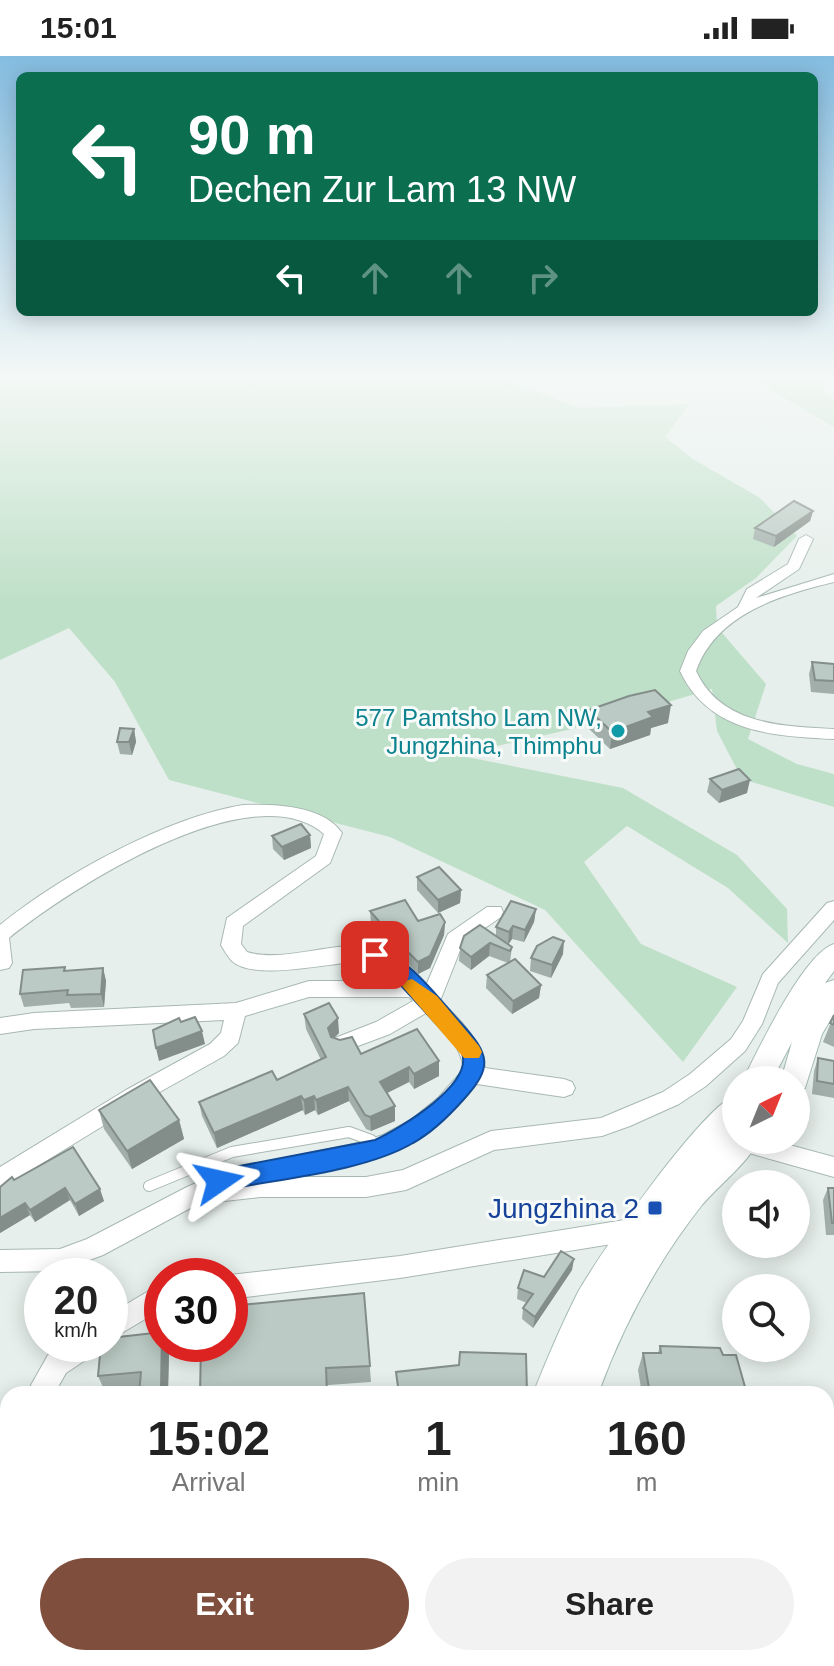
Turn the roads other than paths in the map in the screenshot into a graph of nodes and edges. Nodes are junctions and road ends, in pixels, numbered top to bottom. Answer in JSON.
{"nodes":[{"id":1,"x":806,"y":539,"type":"dead end"},
{"id":2,"x":834,"y":578,"type":"edge"},
{"id":3,"x":744,"y":608,"type":"junction"},
{"id":4,"x":834,"y":734,"type":"edge"},
{"id":5,"x":834,"y":908,"type":"edge"},
{"id":6,"x":494,"y":912,"type":"dead end"},
{"id":7,"x":0,"y":937,"type":"edge"},
{"id":8,"x":834,"y":954,"type":"edge"},
{"id":9,"x":2,"y":963,"type":"dead end"},
{"id":10,"x":834,"y":990,"type":"edge"},
{"id":11,"x":422,"y":995,"type":"junction"},
{"id":12,"x":236,"y":1011,"type":"junction"},
{"id":13,"x":0,"y":1026,"type":"edge"},
{"id":14,"x":342,"y":1044,"type":"edge"},
{"id":15,"x":765,"y":1066,"type":"edge"},
{"id":16,"x":799,"y":1066,"type":"edge"},
{"id":17,"x":473,"y":1075,"type":"junction"},
{"id":18,"x":564,"y":1088,"type":"dead end"},
{"id":19,"x":378,"y":1149,"type":"junction"},
{"id":20,"x":722,"y":1149,"type":"edge"},
{"id":21,"x":722,"y":1153,"type":"edge"},
{"id":22,"x":787,"y":1154,"type":"edge"},
{"id":23,"x":834,"y":1167,"type":"edge"},
{"id":24,"x":0,"y":1179,"type":"edge"},
{"id":25,"x":149,"y":1186,"type":"dead end"},
{"id":26,"x":195,"y":1194,"type":"junction"},
{"id":27,"x":644,"y":1227,"type":"junction"},
{"id":28,"x":0,"y":1261,"type":"edge"},
{"id":29,"x":248,"y":1285,"type":"edge"},
{"id":30,"x":60,"y":1362,"type":"edge"},
{"id":31,"x":44,"y":1386,"type":"edge"},
{"id":32,"x":554,"y":1386,"type":"edge"},
{"id":33,"x":585,"y":1386,"type":"edge"}],
"edges":[{"from":1,"to":3,"type":"street"},
{"from":2,"to":3,"type":"street"},
{"from":3,"to":4,"type":"street"},
{"from":5,"to":26,"type":"street"},
{"from":6,"to":11,"type":"street"},
{"from":7,"to":9,"type":"street"},
{"from":7,"to":11,"type":"street"},
{"from":8,"to":15,"type":"main road"},
{"from":10,"to":16,"type":"main road"},
{"from":11,"to":12,"type":"street"},
{"from":11,"to":14,"type":"street"},
{"from":11,"to":17,"type":"street"},
{"from":12,"to":13,"type":"street"},
{"from":12,"to":24,"type":"street"},
{"from":17,"to":18,"type":"street"},
{"from":17,"to":19,"type":"street"},
{"from":19,"to":25,"type":"lane"},
{"from":19,"to":26,"type":"street"},
{"from":20,"to":27,"type":"main road"},
{"from":21,"to":33,"type":"main road"},
{"from":22,"to":23,"type":"street"},
{"from":26,"to":28,"type":"street"},
{"from":27,"to":29,"type":"street"},
{"from":27,"to":32,"type":"main road"},
{"from":30,"to":31,"type":"street"}]}
